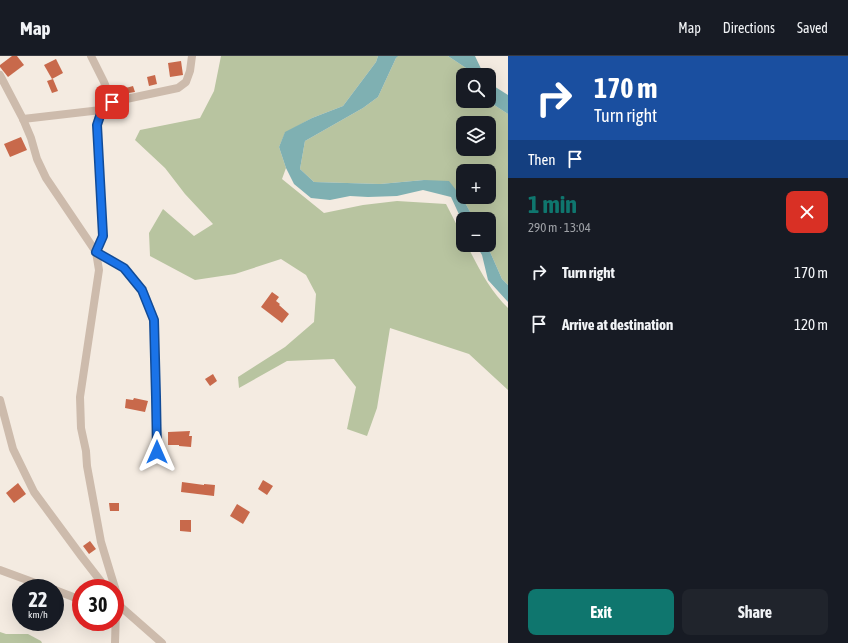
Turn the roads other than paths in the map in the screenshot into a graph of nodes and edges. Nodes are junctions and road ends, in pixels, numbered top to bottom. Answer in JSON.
{"nodes":[{"id":1,"x":91,"y":56,"type":"edge"},
{"id":2,"x":192,"y":56,"type":"edge"},
{"id":3,"x":0,"y":75,"type":"edge"},
{"id":4,"x":112,"y":102,"type":"junction"},
{"id":5,"x":102,"y":110,"type":"junction"},
{"id":6,"x":23,"y":119,"type":"junction"},
{"id":7,"x":96,"y":252,"type":"junction"},
{"id":8,"x":0,"y":400,"type":"edge"},
{"id":9,"x":157,"y":452,"type":"dead end"},
{"id":10,"x":0,"y":570,"type":"edge"},
{"id":11,"x":24,"y":579,"type":"edge"},
{"id":12,"x":99,"y":579,"type":"edge"},
{"id":13,"x":112,"y":579,"type":"edge"},
{"id":14,"x":124,"y":613,"type":"edge"},
{"id":15,"x":116,"y":631,"type":"edge"},
{"id":16,"x":161,"y":642,"type":"edge"},
{"id":17,"x":115,"y":643,"type":"edge"},
{"id":18,"x":170,"y":643,"type":"edge"}],
"edges":[{"from":1,"to":4,"type":"street"},
{"from":2,"to":4,"type":"street"},
{"from":3,"to":6,"type":"street"},
{"from":4,"to":5,"type":"street"},
{"from":5,"to":6,"type":"street"},
{"from":5,"to":7,"type":"street"},
{"from":6,"to":7,"type":"street"},
{"from":7,"to":9,"type":"street"},
{"from":7,"to":13,"type":"street"},
{"from":8,"to":12,"type":"street"},
{"from":10,"to":11,"type":"street"},
{"from":14,"to":16,"type":"street"},
{"from":15,"to":17,"type":"street"},
{"from":16,"to":18,"type":"street"}]}
